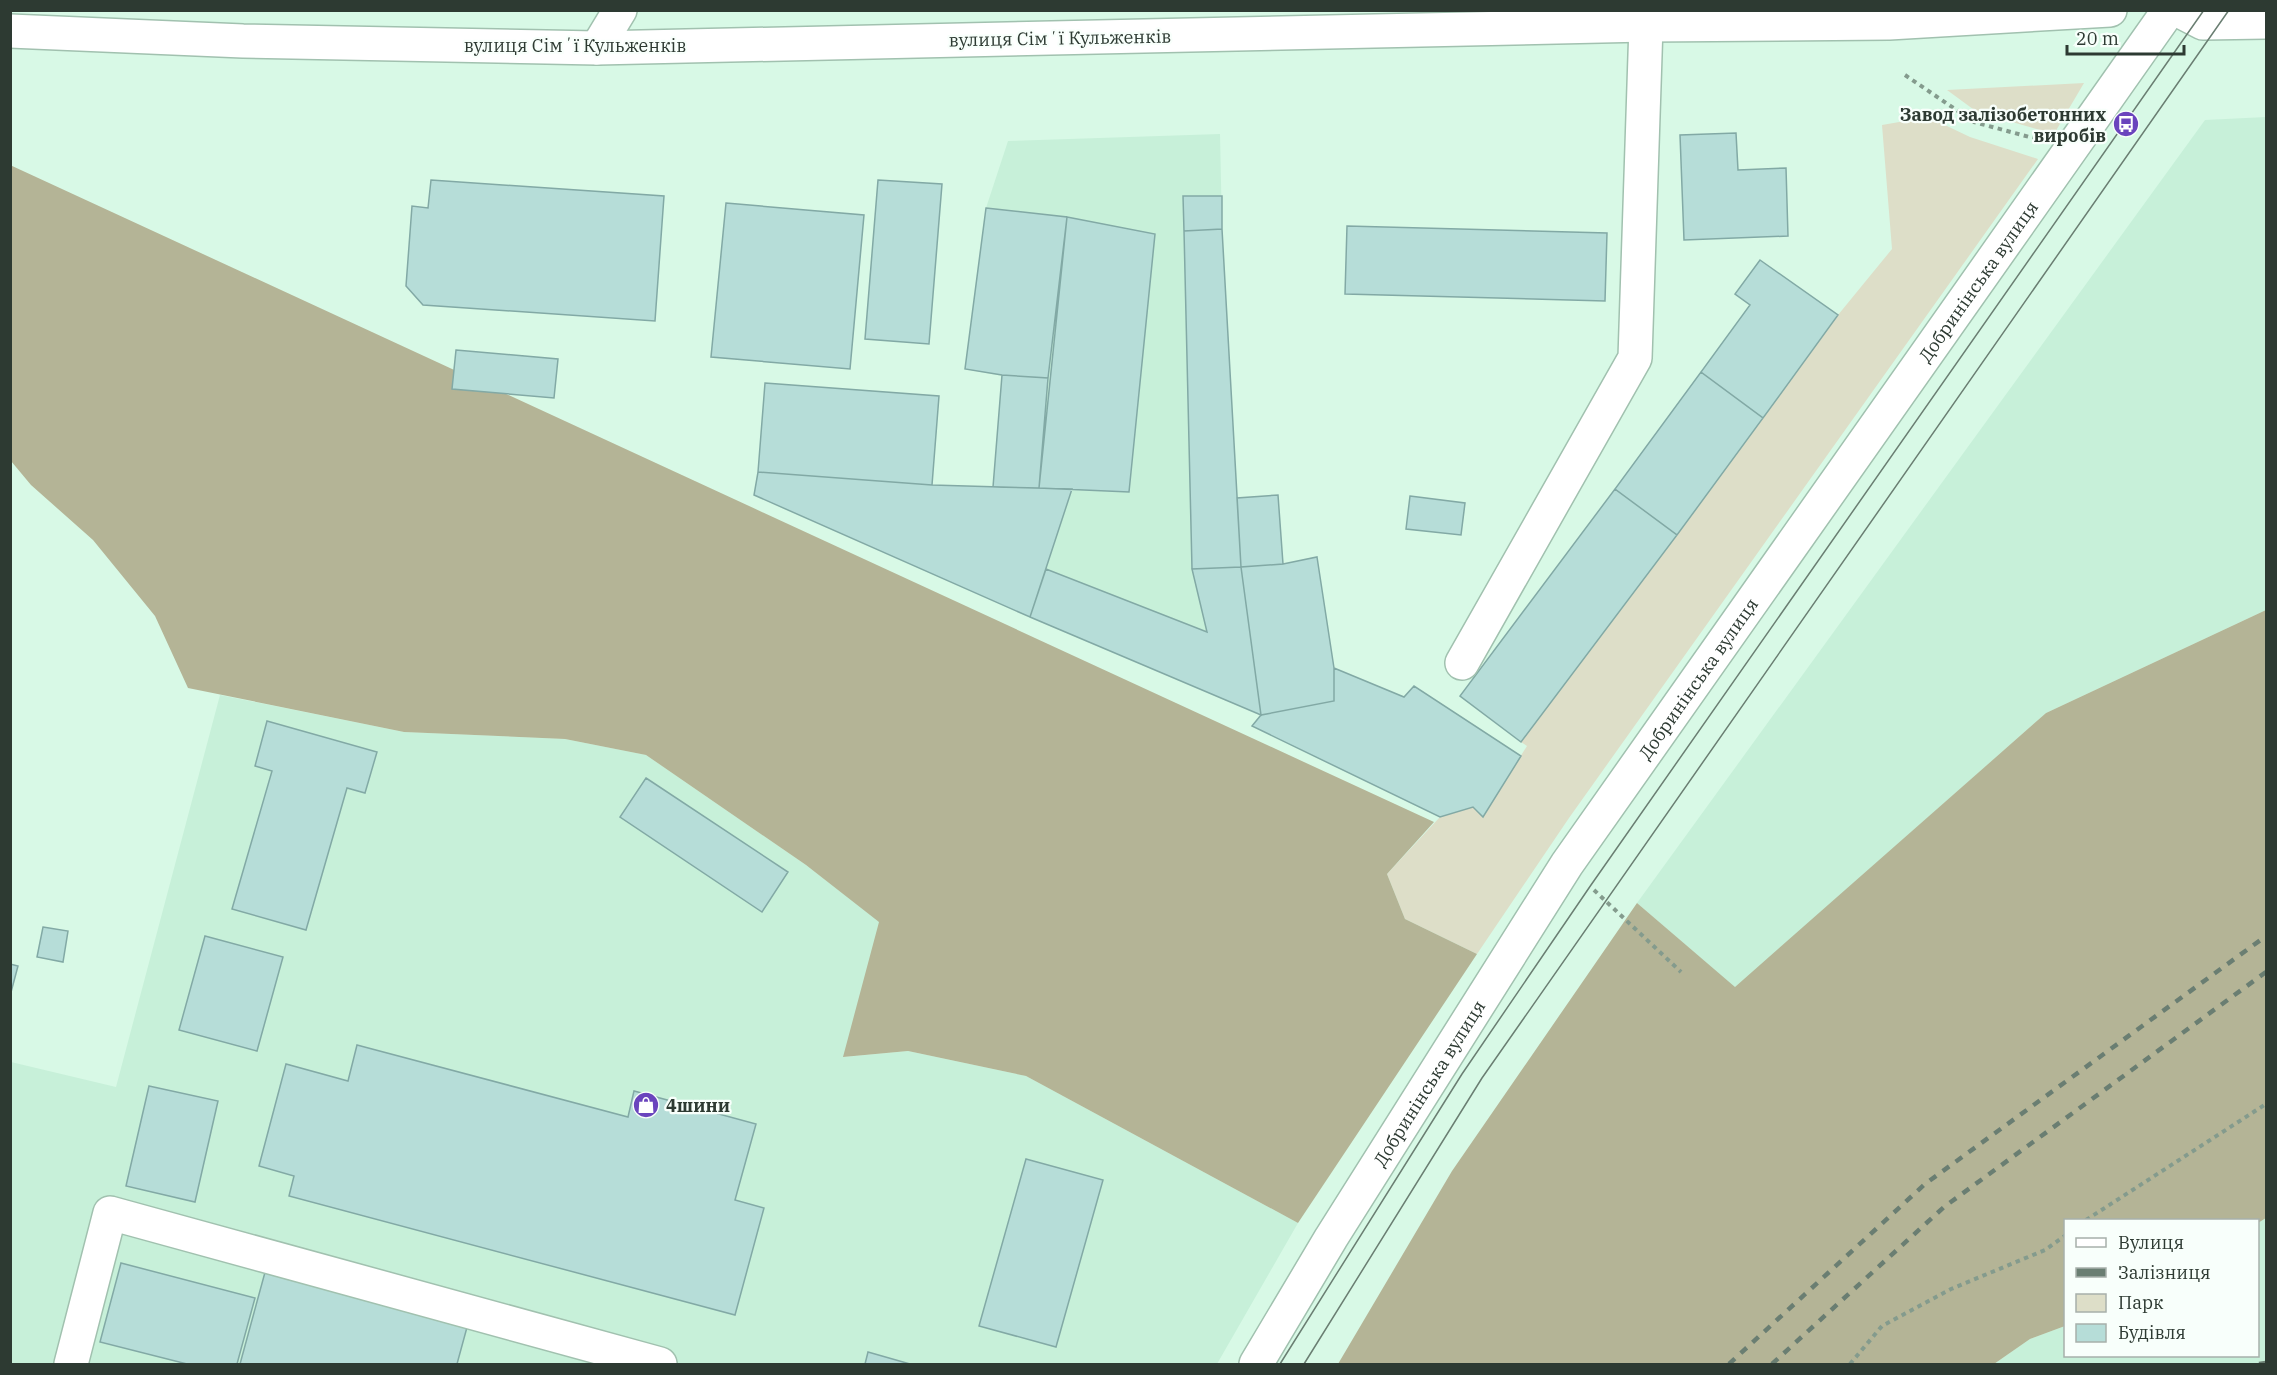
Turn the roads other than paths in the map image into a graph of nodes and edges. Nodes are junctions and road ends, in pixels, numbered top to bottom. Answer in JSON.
{"nodes":[{"id":1,"x":620,"y":10,"type":"edge"},
{"id":2,"x":2110,"y":10,"type":"edge"},
{"id":3,"x":2169,"y":10,"type":"edge"},
{"id":4,"x":2178,"y":10,"type":"edge"},
{"id":5,"x":1891,"y":17,"type":"edge"},
{"id":6,"x":2266,"y":22,"type":"edge"},
{"id":7,"x":1646,"y":26,"type":"junction"},
{"id":8,"x":10,"y":31,"type":"edge"},
{"id":9,"x":597,"y":48,"type":"junction"},
{"id":10,"x":1462,"y":663,"type":"dead end"},
{"id":11,"x":71,"y":1365,"type":"edge"},
{"id":12,"x":660,"y":1365,"type":"edge"},
{"id":13,"x":1256,"y":1365,"type":"edge"}],
"edges":[{"from":1,"to":9,"type":"main road"},
{"from":2,"to":5,"type":"main road","name":"вулиця Сімʼї Кульженків"},
{"from":3,"to":13,"type":"main road","name":"Добринінська вулиця"},
{"from":4,"to":6,"type":"main road"},
{"from":5,"to":7,"type":"main road","name":"вулиця Сімʼї Кульженків"},
{"from":7,"to":9,"type":"main road","name":"вулиця Сімʼї Кульженків"},
{"from":7,"to":10,"type":"main road"},
{"from":8,"to":9,"type":"main road","name":"вулиця Сімʼї Кульженків"},
{"from":11,"to":12,"type":"main road"}]}
